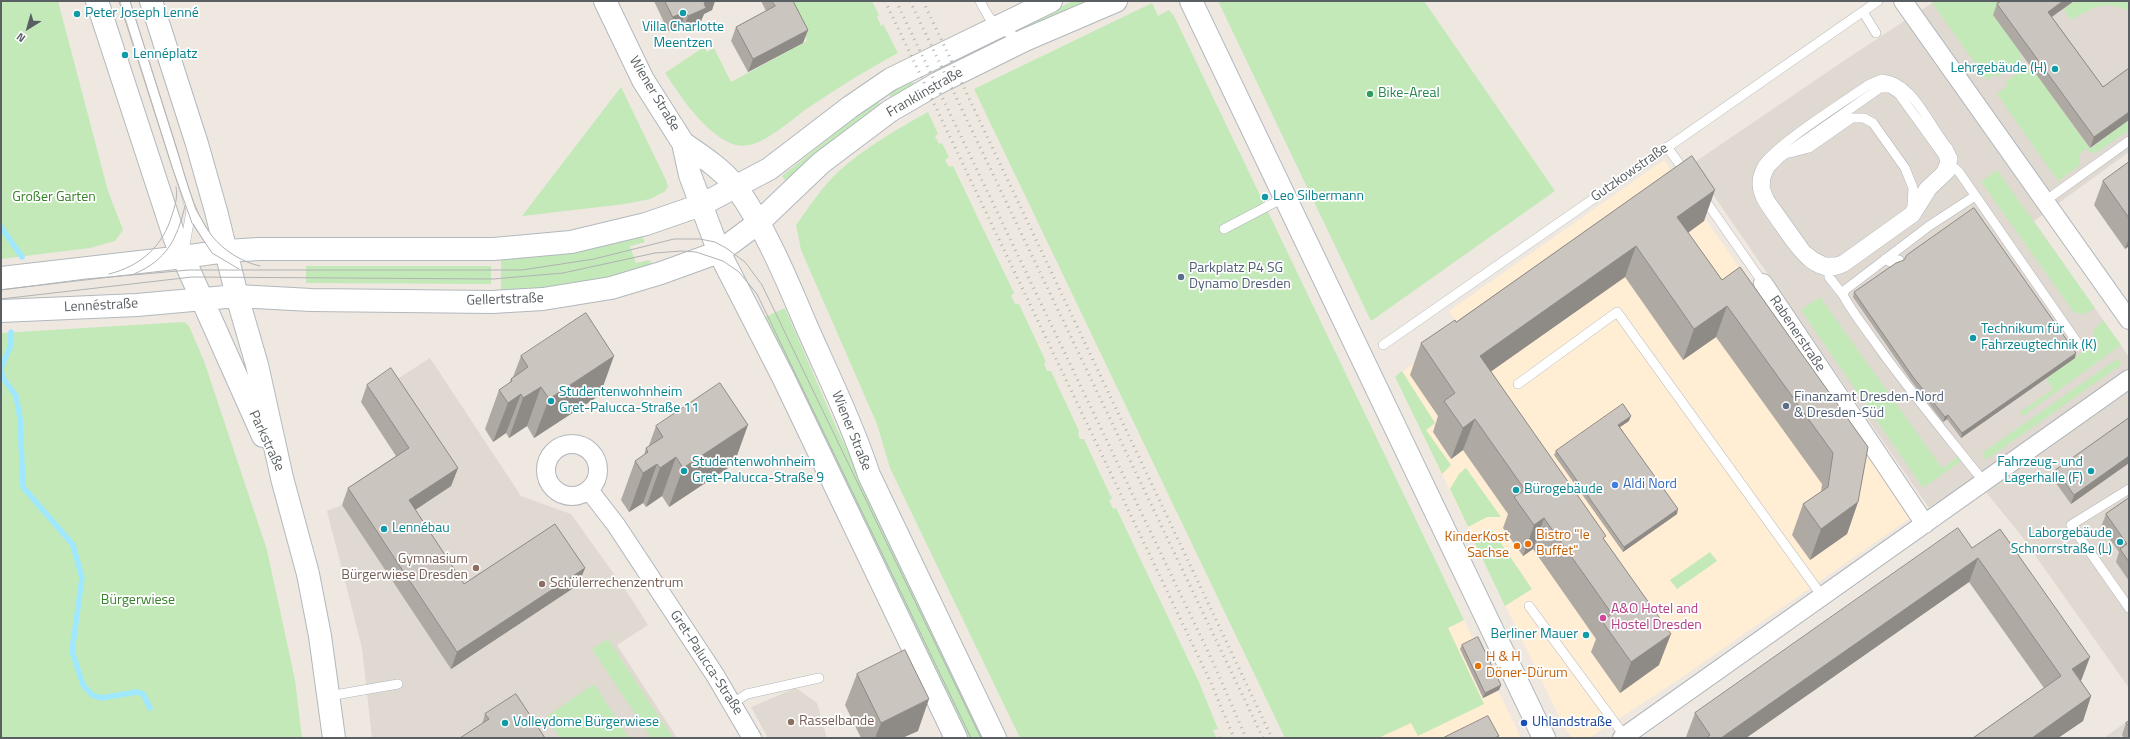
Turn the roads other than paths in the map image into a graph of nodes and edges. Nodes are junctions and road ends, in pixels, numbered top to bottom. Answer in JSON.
{"nodes":[{"id":1,"x":97,"y":1,"type":"edge"},
{"id":2,"x":125,"y":1,"type":"edge"},
{"id":3,"x":151,"y":1,"type":"edge"},
{"id":4,"x":604,"y":1,"type":"edge"},
{"id":5,"x":980,"y":1,"type":"edge"},
{"id":6,"x":1051,"y":1,"type":"edge"},
{"id":7,"x":1116,"y":1,"type":"edge"},
{"id":8,"x":1191,"y":1,"type":"edge"},
{"id":9,"x":1878,"y":1,"type":"edge"},
{"id":10,"x":1903,"y":1,"type":"edge"},
{"id":11,"x":1863,"y":12,"type":"junction"},
{"id":12,"x":997,"y":27,"type":"junction"},
{"id":13,"x":1876,"y":33,"type":"dead end"},
{"id":14,"x":1024,"y":40,"type":"junction"},
{"id":15,"x":2129,"y":141,"type":"edge"},
{"id":16,"x":684,"y":143,"type":"junction"},
{"id":17,"x":1668,"y":147,"type":"junction"},
{"id":18,"x":1781,"y":157,"type":"junction"},
{"id":19,"x":1952,"y":166,"type":"junction"},
{"id":20,"x":736,"y":187,"type":"junction"},
{"id":21,"x":1975,"y":196,"type":"junction"},
{"id":22,"x":1285,"y":197,"type":"junction"},
{"id":23,"x":2045,"y":201,"type":"junction"},
{"id":24,"x":701,"y":205,"type":"junction"},
{"id":25,"x":1910,"y":210,"type":"junction"},
{"id":26,"x":191,"y":211,"type":"junction"},
{"id":27,"x":758,"y":223,"type":"junction"},
{"id":28,"x":1224,"y":229,"type":"dead end"},
{"id":29,"x":719,"y":252,"type":"junction"},
{"id":30,"x":225,"y":256,"type":"junction"},
{"id":31,"x":183,"y":257,"type":"junction"},
{"id":32,"x":1885,"y":259,"type":"junction"},
{"id":33,"x":1899,"y":260,"type":"edge"},
{"id":34,"x":1828,"y":266,"type":"junction"},
{"id":35,"x":1,"y":278,"type":"edge"},
{"id":36,"x":1763,"y":283,"type":"joint"},
{"id":37,"x":1843,"y":295,"type":"junction"},
{"id":38,"x":237,"y":296,"type":"junction"},
{"id":39,"x":201,"y":299,"type":"junction"},
{"id":40,"x":1,"y":311,"type":"edge"},
{"id":41,"x":2129,"y":320,"type":"edge"},
{"id":42,"x":1383,"y":345,"type":"dead end"},
{"id":43,"x":2079,"y":345,"type":"dead end"},
{"id":44,"x":2129,"y":379,"type":"edge"},
{"id":45,"x":1518,"y":384,"type":"dead end"},
{"id":46,"x":282,"y":478,"type":"junction"},
{"id":47,"x":1984,"y":482,"type":"junction"},
{"id":48,"x":2129,"y":489,"type":"edge"},
{"id":49,"x":589,"y":490,"type":"dead end"},
{"id":50,"x":1925,"y":524,"type":"junction"},
{"id":51,"x":1822,"y":596,"type":"junction"},
{"id":52,"x":1529,"y":606,"type":"dead end"},
{"id":53,"x":2129,"y":608,"type":"edge"},
{"id":54,"x":819,"y":678,"type":"dead end"},
{"id":55,"x":398,"y":684,"type":"dead end"},
{"id":56,"x":329,"y":696,"type":"junction"},
{"id":57,"x":733,"y":703,"type":"junction"},
{"id":58,"x":1625,"y":737,"type":"edge"},
{"id":59,"x":334,"y":738,"type":"edge"},
{"id":60,"x":752,"y":738,"type":"edge"},
{"id":61,"x":956,"y":738,"type":"edge"},
{"id":62,"x":995,"y":738,"type":"edge"},
{"id":63,"x":1544,"y":738,"type":"edge"}],
"edges":[{"from":1,"to":31,"type":"main road"},
{"from":2,"to":26,"type":"lane"},
{"from":3,"to":30,"type":"main road"},
{"from":4,"to":16,"type":"main road","name":"Wiener Straße"},
{"from":5,"to":12,"type":"lane"},
{"from":6,"to":12,"type":"main road","name":"Franklinstraße"},
{"from":7,"to":14,"type":"main road","name":"Franklinstraße"},
{"from":8,"to":22,"type":"main road"},
{"from":9,"to":11,"type":"lane","name":"Gutzkowstraße"},
{"from":10,"to":23,"type":"street"},
{"from":11,"to":13,"type":"lane"},
{"from":11,"to":17,"type":"lane","name":"Gutzkowstraße"},
{"from":12,"to":14,"type":"lane"},
{"from":12,"to":20,"type":"main road","name":"Franklinstraße"},
{"from":14,"to":27,"type":"main road","name":"Franklinstraße"},
{"from":15,"to":23,"type":"lane"},
{"from":16,"to":20,"type":"main road","name":"Wiener Straße"},
{"from":16,"to":24,"type":"main road","name":"Wiener Straße"},
{"from":17,"to":36,"type":"lane","name":"Rabenerstraße"},
{"from":17,"to":42,"type":"lane","name":"Gutzkowstraße"},
{"from":18,"to":25,"type":"lane"},
{"from":18,"to":25,"type":"lane"},
{"from":18,"to":34,"type":"lane"},
{"from":19,"to":21,"type":"lane"},
{"from":19,"to":34,"type":"lane"},
{"from":19,"to":34,"type":"lane"},
{"from":20,"to":24,"type":"main road"},
{"from":20,"to":27,"type":"main road","name":"Wiener Straße"},
{"from":21,"to":32,"type":"lane"},
{"from":21,"to":43,"type":"lane"},
{"from":22,"to":28,"type":"lane"},
{"from":22,"to":63,"type":"main road"},
{"from":23,"to":41,"type":"street"},
{"from":24,"to":29,"type":"main road","name":"Wiener Straße"},
{"from":24,"to":30,"type":"main road"},
{"from":25,"to":34,"type":"lane"},
{"from":26,"to":30,"type":"lane"},
{"from":26,"to":31,"type":"lane"},
{"from":27,"to":29,"type":"main road","name":"Gellertstraße"},
{"from":27,"to":62,"type":"main road","name":"Wiener Straße"},
{"from":29,"to":38,"type":"main road","name":"Gellertstraße"},
{"from":29,"to":61,"type":"main road","name":"Wiener Straße"},
{"from":30,"to":31,"type":"main road"},
{"from":30,"to":38,"type":"main road"},
{"from":31,"to":35,"type":"main road"},
{"from":31,"to":39,"type":"main road"},
{"from":32,"to":33,"type":"lane"},
{"from":32,"to":37,"type":"lane"},
{"from":34,"to":37,"type":"lane"},
{"from":36,"to":50,"type":"street","name":"Rabenerstraße"},
{"from":37,"to":47,"type":"lane"},
{"from":38,"to":39,"type":"main road"},
{"from":38,"to":46,"type":"main road","name":"Parkstraße"},
{"from":39,"to":40,"type":"main road","name":"Lennéstraße"},
{"from":39,"to":46,"type":"main road","name":"Parkstraße"},
{"from":44,"to":47,"type":"street"},
{"from":45,"to":51,"type":"lane"},
{"from":46,"to":56,"type":"main road"},
{"from":47,"to":50,"type":"street"},
{"from":48,"to":53,"type":"lane"},
{"from":49,"to":57,"type":"street","name":"Gret-Palucca-Straße"},
{"from":50,"to":51,"type":"street"},
{"from":51,"to":58,"type":"street"},
{"from":52,"to":58,"type":"lane"},
{"from":54,"to":57,"type":"lane"},
{"from":55,"to":56,"type":"lane"},
{"from":56,"to":59,"type":"main road"},
{"from":57,"to":60,"type":"street","name":"Gret-Palucca-Straße"}]}
